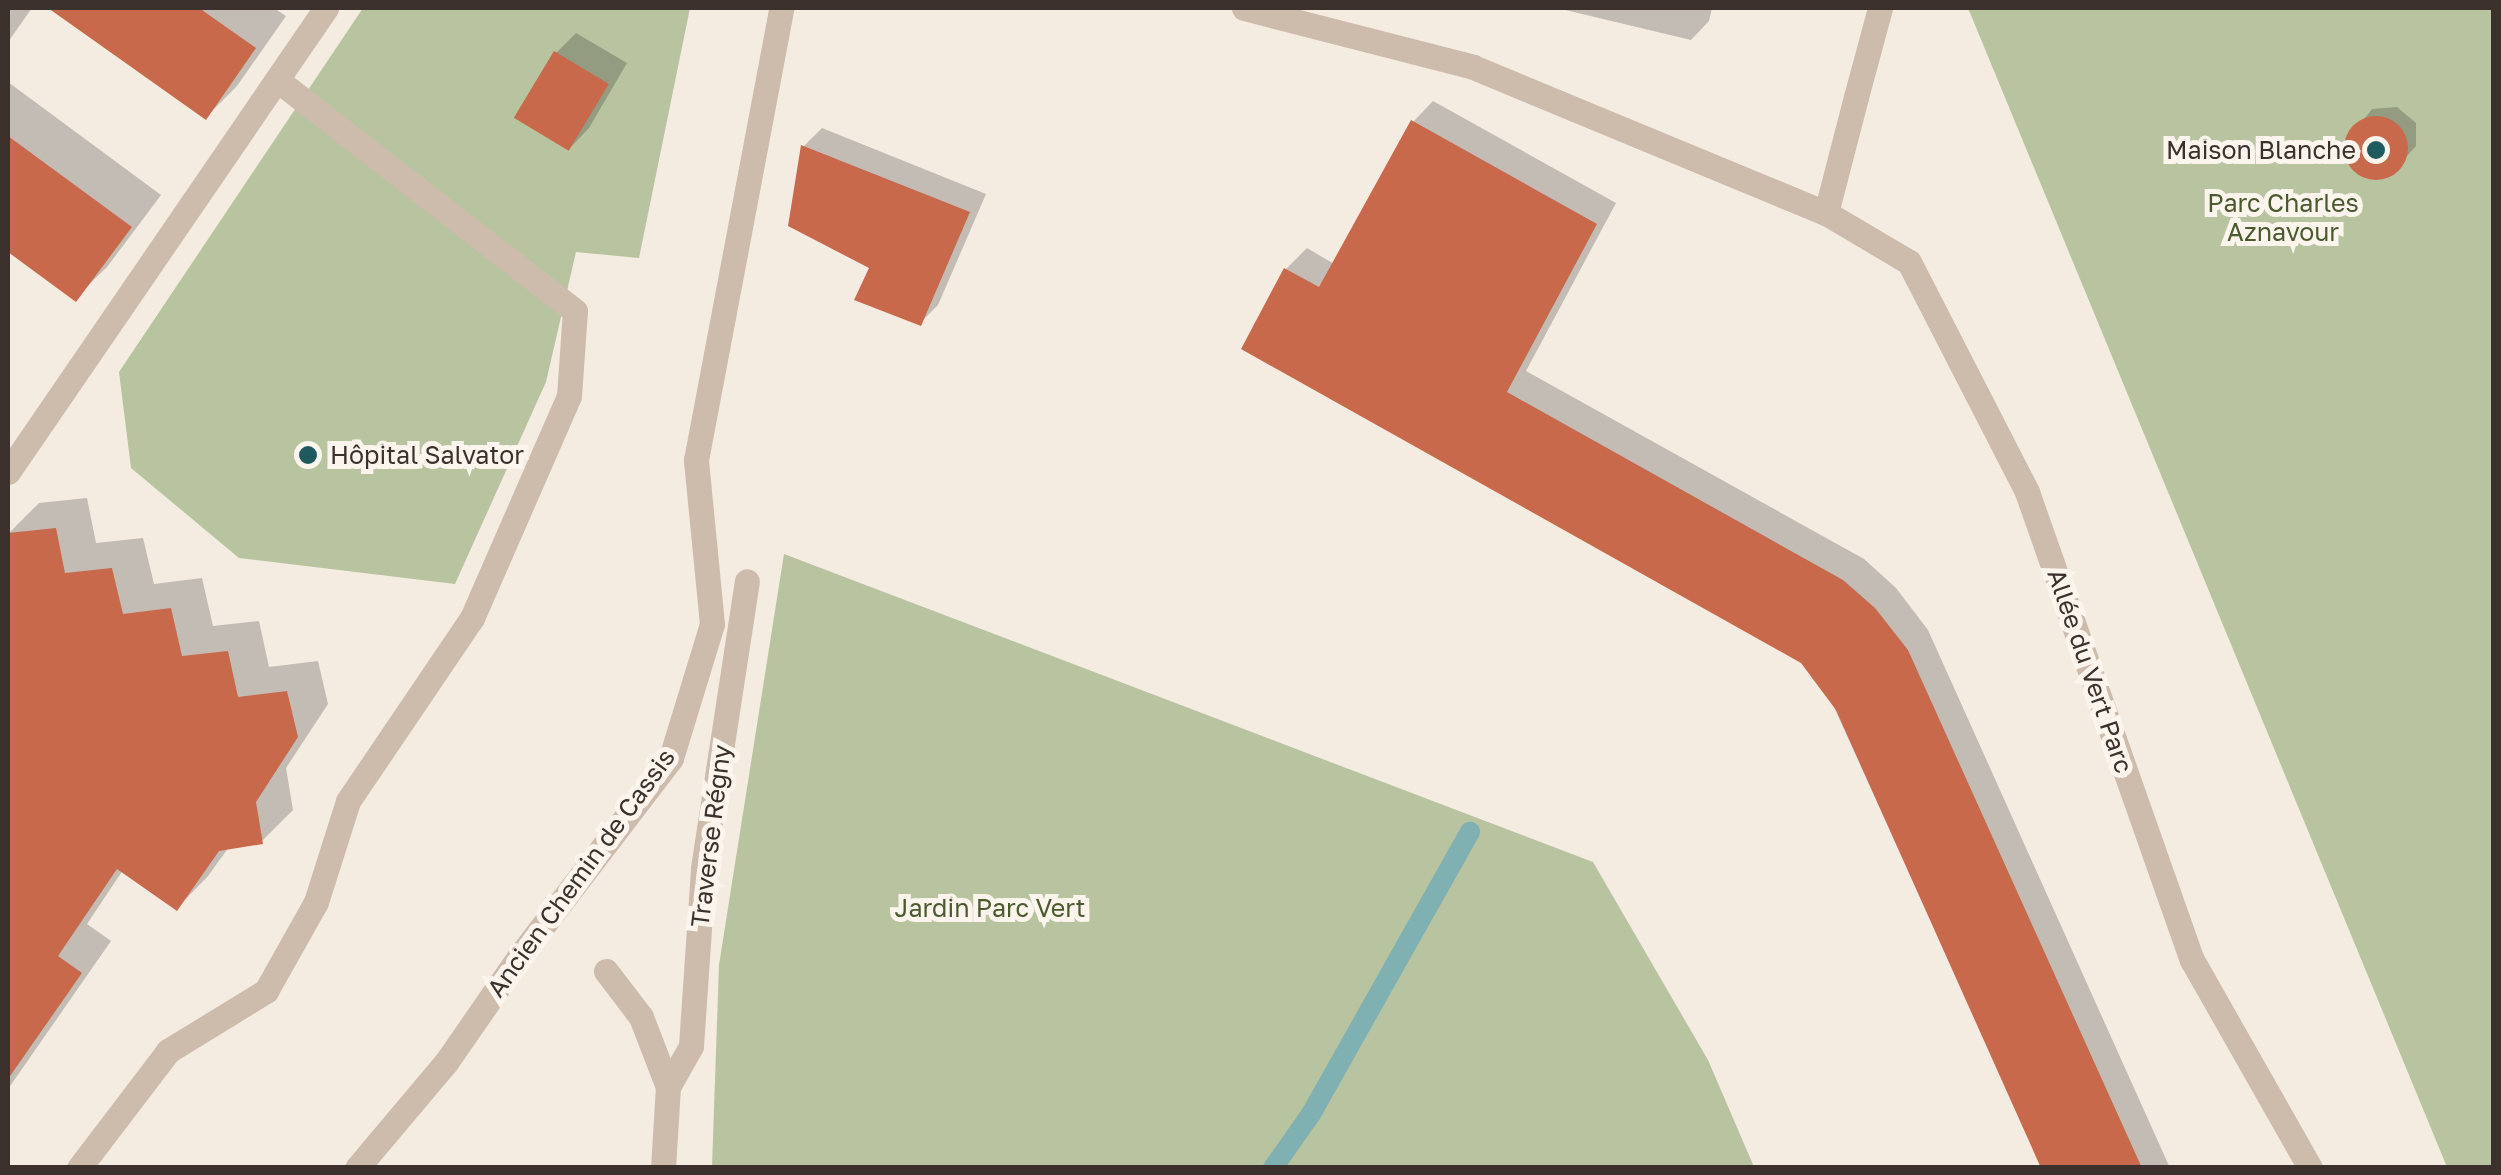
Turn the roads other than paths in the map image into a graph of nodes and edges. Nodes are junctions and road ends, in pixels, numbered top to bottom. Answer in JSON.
{"nodes":[{"id":1,"x":326,"y":8,"type":"edge"},
{"id":2,"x":780,"y":8,"type":"edge"},
{"id":3,"x":1244,"y":8,"type":"edge"},
{"id":4,"x":1880,"y":8,"type":"edge"},
{"id":5,"x":277,"y":80,"type":"junction"},
{"id":6,"x":1826,"y":214,"type":"junction"},
{"id":7,"x":8,"y":472,"type":"edge"},
{"id":8,"x":747,"y":581,"type":"dead end"},
{"id":9,"x":606,"y":971,"type":"dead end"},
{"id":10,"x":668,"y":1087,"type":"junction"},
{"id":11,"x":79,"y":1168,"type":"edge"},
{"id":12,"x":357,"y":1168,"type":"edge"},
{"id":13,"x":664,"y":1168,"type":"edge"},
{"id":14,"x":2310,"y":1168,"type":"edge"}],
"edges":[{"from":1,"to":5,"type":"street"},
{"from":2,"to":12,"type":"street","name":"Ancien Chemin de Cassis"},
{"from":3,"to":6,"type":"street","name":"Allée du Vert Parc"},
{"from":4,"to":6,"type":"street"},
{"from":5,"to":7,"type":"street"},
{"from":5,"to":11,"type":"street"},
{"from":6,"to":14,"type":"street","name":"Allée du Vert Parc"},
{"from":8,"to":10,"type":"street","name":"Traverse Régny"},
{"from":9,"to":10,"type":"street","name":"Traverse Régny"},
{"from":10,"to":13,"type":"street","name":"Traverse Régny"}]}
